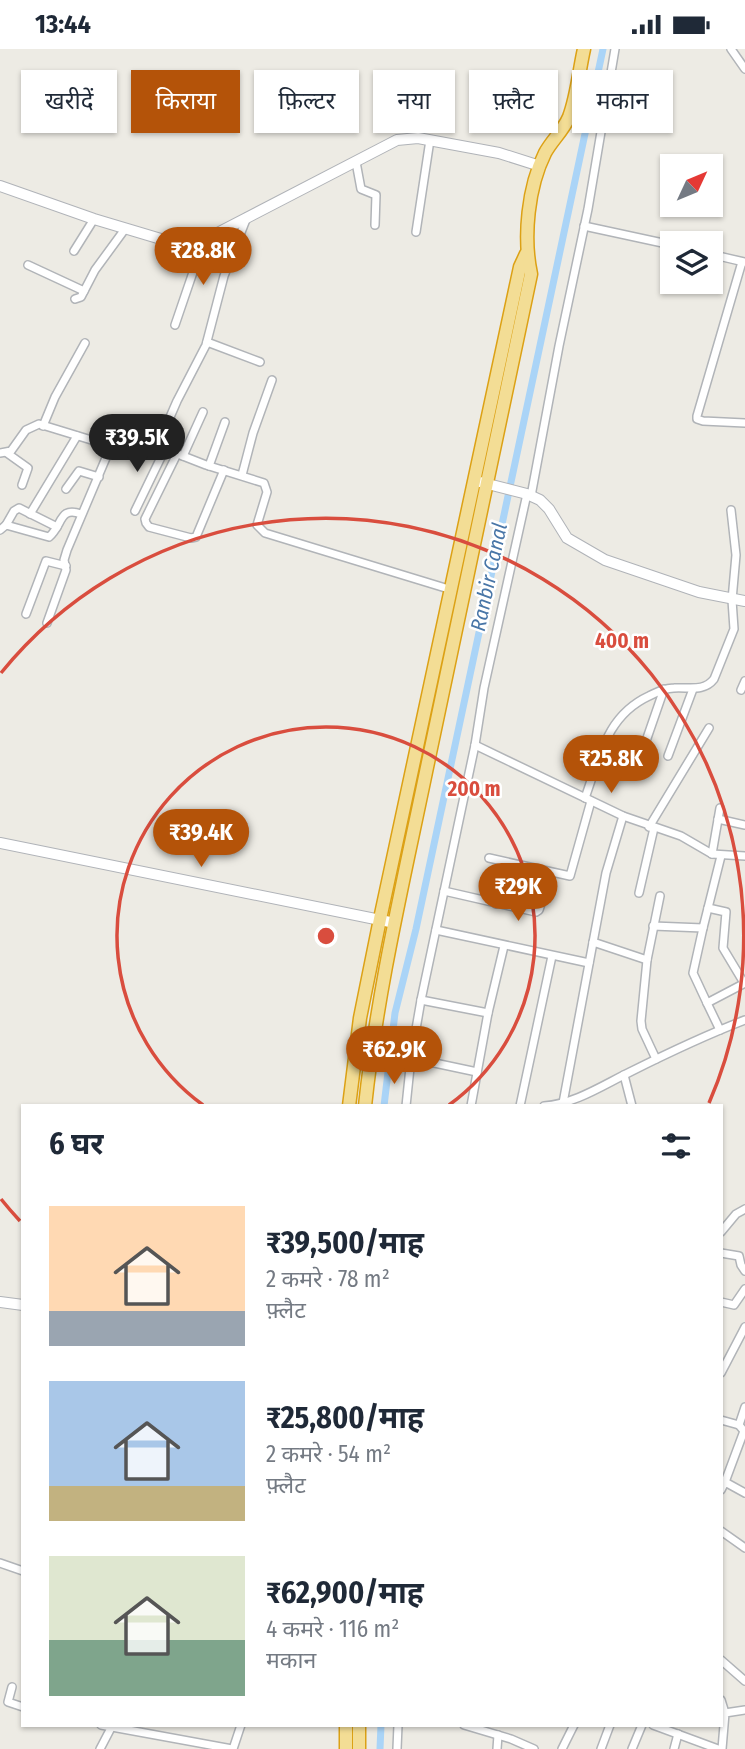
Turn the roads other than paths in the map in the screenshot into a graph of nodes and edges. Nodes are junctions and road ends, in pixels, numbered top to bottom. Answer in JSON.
{"nodes":[{"id":1,"x":584,"y":49,"type":"edge"},
{"id":2,"x":615,"y":49,"type":"edge"},
{"id":3,"x":731,"y":49,"type":"edge"},
{"id":4,"x":745,"y":69,"type":"edge"},
{"id":5,"x":430,"y":140,"type":"junction"},
{"id":6,"x":355,"y":162,"type":"junction"},
{"id":7,"x":540,"y":166,"type":"junction"},
{"id":8,"x":0,"y":186,"type":"edge"},
{"id":9,"x":247,"y":216,"type":"junction"},
{"id":10,"x":94,"y":219,"type":"junction"},
{"id":11,"x":375,"y":226,"type":"dead end"},
{"id":12,"x":584,"y":226,"type":"junction"},
{"id":13,"x":125,"y":229,"type":"junction"},
{"id":14,"x":416,"y":232,"type":"dead end"},
{"id":15,"x":204,"y":240,"type":"junction"},
{"id":16,"x":660,"y":242,"type":"edge"},
{"id":17,"x":74,"y":251,"type":"dead end"},
{"id":18,"x":723,"y":257,"type":"edge"},
{"id":19,"x":744,"y":262,"type":"edge"},
{"id":20,"x":28,"y":265,"type":"dead end"},
{"id":21,"x":84,"y":291,"type":"junction"},
{"id":22,"x":75,"y":299,"type":"dead end"},
{"id":23,"x":175,"y":325,"type":"dead end"},
{"id":24,"x":207,"y":342,"type":"junction"},
{"id":25,"x":85,"y":343,"type":"dead end"},
{"id":26,"x":260,"y":362,"type":"dead end"},
{"id":27,"x":272,"y":380,"type":"dead end"},
{"id":28,"x":203,"y":412,"type":"dead end"},
{"id":29,"x":225,"y":422,"type":"dead end"},
{"id":30,"x":745,"y":423,"type":"edge"},
{"id":31,"x":43,"y":425,"type":"junction"},
{"id":32,"x":77,"y":436,"type":"junction"},
{"id":33,"x":111,"y":446,"type":"junction"},
{"id":34,"x":161,"y":448,"type":"junction"},
{"id":35,"x":4,"y":453,"type":"edge"},
{"id":36,"x":180,"y":455,"type":"junction"},
{"id":37,"x":209,"y":466,"type":"junction"},
{"id":38,"x":224,"y":470,"type":"junction"},
{"id":39,"x":242,"y":475,"type":"junction"},
{"id":40,"x":99,"y":477,"type":"junction"},
{"id":41,"x":480,"y":482,"type":"junction"},
{"id":42,"x":22,"y":485,"type":"dead end"},
{"id":43,"x":66,"y":489,"type":"dead end"},
{"id":44,"x":529,"y":495,"type":"junction"},
{"id":45,"x":731,"y":510,"type":"dead end"},
{"id":46,"x":135,"y":511,"type":"dead end"},
{"id":47,"x":30,"y":514,"type":"junction"},
{"id":48,"x":81,"y":515,"type":"junction"},
{"id":49,"x":3,"y":527,"type":"edge"},
{"id":50,"x":58,"y":527,"type":"junction"},
{"id":51,"x":66,"y":566,"type":"junction"},
{"id":52,"x":452,"y":590,"type":"junction"},
{"id":53,"x":732,"y":600,"type":"junction"},
{"id":54,"x":745,"y":601,"type":"edge"},
{"id":55,"x":26,"y":614,"type":"dead end"},
{"id":56,"x":47,"y":623,"type":"dead end"},
{"id":57,"x":745,"y":681,"type":"edge"},
{"id":58,"x":664,"y":689,"type":"junction"},
{"id":59,"x":693,"y":689,"type":"junction"},
{"id":60,"x":741,"y":690,"type":"dead end"},
{"id":61,"x":709,"y":728,"type":"dead end"},
{"id":62,"x":646,"y":741,"type":"dead end"},
{"id":63,"x":475,"y":745,"type":"junction"},
{"id":64,"x":668,"y":756,"type":"dead end"},
{"id":65,"x":589,"y":799,"type":"junction"},
{"id":66,"x":720,"y":808,"type":"dead end"},
{"id":67,"x":623,"y":816,"type":"junction"},
{"id":68,"x":718,"y":819,"type":"junction"},
{"id":69,"x":745,"y":825,"type":"edge"},
{"id":70,"x":652,"y":828,"type":"junction"},
{"id":71,"x":0,"y":843,"type":"edge"},
{"id":72,"x":716,"y":855,"type":"junction"},
{"id":73,"x":745,"y":856,"type":"edge"},
{"id":74,"x":489,"y":858,"type":"dead end"},
{"id":75,"x":507,"y":863,"type":"junction"},
{"id":76,"x":551,"y":873,"type":"junction"},
{"id":77,"x":444,"y":891,"type":"junction"},
{"id":78,"x":639,"y":893,"type":"dead end"},
{"id":79,"x":660,"y":896,"type":"dead end"},
{"id":80,"x":496,"y":904,"type":"junction"},
{"id":81,"x":708,"y":908,"type":"junction"},
{"id":82,"x":380,"y":919,"type":"junction"},
{"id":83,"x":395,"y":923,"type":"junction"},
{"id":84,"x":653,"y":926,"type":"junction"},
{"id":85,"x":703,"y":928,"type":"junction"},
{"id":86,"x":436,"y":930,"type":"junction"},
{"id":87,"x":593,"y":942,"type":"junction"},
{"id":88,"x":504,"y":946,"type":"junction"},
{"id":89,"x":552,"y":956,"type":"junction"},
{"id":90,"x":647,"y":960,"type":"junction"},
{"id":91,"x":589,"y":963,"type":"junction"},
{"id":92,"x":744,"y":983,"type":"edge"},
{"id":93,"x":421,"y":1000,"type":"junction"},
{"id":94,"x":707,"y":1003,"type":"junction"},
{"id":95,"x":488,"y":1013,"type":"junction"},
{"id":96,"x":745,"y":1020,"type":"edge"},
{"id":97,"x":720,"y":1030,"type":"junction"},
{"id":98,"x":376,"y":1053,"type":"junction"},
{"id":99,"x":411,"y":1058,"type":"junction"},
{"id":100,"x":656,"y":1059,"type":"junction"},
{"id":101,"x":477,"y":1072,"type":"junction"},
{"id":102,"x":624,"y":1075,"type":"junction"},
{"id":103,"x":563,"y":1103,"type":"junction"},
{"id":104,"x":349,"y":1104,"type":"edge"},
{"id":105,"x":365,"y":1104,"type":"edge"},
{"id":106,"x":406,"y":1104,"type":"edge"},
{"id":107,"x":471,"y":1104,"type":"edge"},
{"id":108,"x":520,"y":1104,"type":"edge"},
{"id":109,"x":557,"y":1104,"type":"edge"},
{"id":110,"x":631,"y":1104,"type":"edge"},
{"id":111,"x":745,"y":1209,"type":"edge"},
{"id":112,"x":723,"y":1229,"type":"edge"},
{"id":113,"x":723,"y":1253,"type":"edge"},
{"id":114,"x":745,"y":1271,"type":"edge"},
{"id":115,"x":745,"y":1289,"type":"edge"},
{"id":116,"x":0,"y":1302,"type":"edge"},
{"id":117,"x":723,"y":1302,"type":"edge"},
{"id":118,"x":21,"y":1305,"type":"edge"},
{"id":119,"x":745,"y":1327,"type":"edge"},
{"id":120,"x":723,"y":1369,"type":"edge"},
{"id":121,"x":745,"y":1407,"type":"edge"},
{"id":122,"x":723,"y":1421,"type":"edge"},
{"id":123,"x":739,"y":1426,"type":"junction"},
{"id":124,"x":723,"y":1486,"type":"edge"},
{"id":125,"x":745,"y":1493,"type":"edge"},
{"id":126,"x":723,"y":1532,"type":"edge"},
{"id":127,"x":745,"y":1548,"type":"edge"},
{"id":128,"x":0,"y":1563,"type":"edge"},
{"id":129,"x":21,"y":1569,"type":"edge"},
{"id":130,"x":723,"y":1662,"type":"edge"},
{"id":131,"x":745,"y":1681,"type":"edge"},
{"id":132,"x":12,"y":1687,"type":"dead end"},
{"id":133,"x":21,"y":1706,"type":"edge"},
{"id":134,"x":723,"y":1706,"type":"edge"},
{"id":135,"x":745,"y":1710,"type":"edge"},
{"id":136,"x":725,"y":1713,"type":"junction"},
{"id":137,"x":108,"y":1727,"type":"edge"},
{"id":138,"x":240,"y":1727,"type":"edge"},
{"id":139,"x":346,"y":1727,"type":"edge"},
{"id":140,"x":359,"y":1727,"type":"edge"},
{"id":141,"x":398,"y":1727,"type":"edge"},
{"id":142,"x":471,"y":1727,"type":"edge"},
{"id":143,"x":572,"y":1727,"type":"edge"},
{"id":144,"x":609,"y":1727,"type":"edge"},
{"id":145,"x":641,"y":1727,"type":"edge"},
{"id":146,"x":659,"y":1727,"type":"edge"},
{"id":147,"x":111,"y":1728,"type":"junction"},
{"id":148,"x":678,"y":1734,"type":"junction"},
{"id":149,"x":498,"y":1735,"type":"junction"},
{"id":150,"x":100,"y":1749,"type":"edge"},
{"id":151,"x":233,"y":1749,"type":"edge"},
{"id":152,"x":346,"y":1749,"type":"edge"},
{"id":153,"x":359,"y":1749,"type":"edge"},
{"id":154,"x":397,"y":1749,"type":"edge"},
{"id":155,"x":497,"y":1749,"type":"edge"},
{"id":156,"x":534,"y":1749,"type":"edge"},
{"id":157,"x":562,"y":1749,"type":"edge"},
{"id":158,"x":601,"y":1749,"type":"edge"},
{"id":159,"x":632,"y":1749,"type":"edge"},
{"id":160,"x":674,"y":1749,"type":"edge"},
{"id":161,"x":720,"y":1749,"type":"edge"}],
"edges":[{"from":1,"to":7,"type":"highway"},
{"from":2,"to":12,"type":"street"},
{"from":3,"to":4,"type":"street"},
{"from":5,"to":6,"type":"street"},
{"from":5,"to":7,"type":"street"},
{"from":5,"to":14,"type":"street"},
{"from":6,"to":9,"type":"street"},
{"from":6,"to":11,"type":"street"},
{"from":7,"to":41,"type":"highway"},
{"from":8,"to":10,"type":"street"},
{"from":9,"to":15,"type":"street"},
{"from":9,"to":24,"type":"street"},
{"from":10,"to":13,"type":"street"},
{"from":10,"to":17,"type":"street"},
{"from":12,"to":16,"type":"street"},
{"from":12,"to":44,"type":"street"},
{"from":13,"to":15,"type":"street"},
{"from":13,"to":21,"type":"street"},
{"from":15,"to":23,"type":"street"},
{"from":18,"to":19,"type":"street"},
{"from":19,"to":30,"type":"street"},
{"from":20,"to":21,"type":"street"},
{"from":21,"to":22,"type":"street"},
{"from":24,"to":26,"type":"street"},
{"from":24,"to":34,"type":"street"},
{"from":25,"to":31,"type":"street"},
{"from":27,"to":39,"type":"street"},
{"from":28,"to":36,"type":"street"},
{"from":29,"to":37,"type":"street"},
{"from":31,"to":32,"type":"street"},
{"from":31,"to":35,"type":"street"},
{"from":32,"to":33,"type":"street"},
{"from":32,"to":47,"type":"street"},
{"from":33,"to":34,"type":"street"},
{"from":33,"to":40,"type":"street"},
{"from":34,"to":36,"type":"street"},
{"from":34,"to":46,"type":"street"},
{"from":35,"to":42,"type":"street"},
{"from":36,"to":37,"type":"street"},
{"from":36,"to":38,"type":"street"},
{"from":37,"to":38,"type":"street"},
{"from":38,"to":39,"type":"street"},
{"from":39,"to":52,"type":"street"},
{"from":40,"to":43,"type":"street"},
{"from":40,"to":48,"type":"street"},
{"from":41,"to":44,"type":"street"},
{"from":41,"to":52,"type":"highway"},
{"from":41,"to":83,"type":"highway"},
{"from":44,"to":53,"type":"street"},
{"from":44,"to":63,"type":"street"},
{"from":45,"to":53,"type":"street"},
{"from":47,"to":49,"type":"street"},
{"from":47,"to":50,"type":"street"},
{"from":48,"to":50,"type":"street"},
{"from":48,"to":51,"type":"street"},
{"from":49,"to":50,"type":"street"},
{"from":51,"to":55,"type":"street"},
{"from":51,"to":56,"type":"street"},
{"from":52,"to":82,"type":"highway"},
{"from":53,"to":54,"type":"street"},
{"from":53,"to":59,"type":"street"},
{"from":57,"to":60,"type":"street"},
{"from":58,"to":59,"type":"street"},
{"from":58,"to":62,"type":"street"},
{"from":58,"to":65,"type":"street"},
{"from":59,"to":64,"type":"street"},
{"from":61,"to":70,"type":"street"},
{"from":63,"to":65,"type":"street"},
{"from":63,"to":77,"type":"street"},
{"from":65,"to":67,"type":"street"},
{"from":65,"to":76,"type":"street"},
{"from":66,"to":68,"type":"street"},
{"from":67,"to":70,"type":"street"},
{"from":67,"to":87,"type":"street"},
{"from":68,"to":69,"type":"street"},
{"from":68,"to":72,"type":"street"},
{"from":70,"to":72,"type":"street"},
{"from":70,"to":78,"type":"street"},
{"from":71,"to":82,"type":"street"},
{"from":72,"to":73,"type":"street"},
{"from":72,"to":81,"type":"street"},
{"from":74,"to":75,"type":"street"},
{"from":75,"to":76,"type":"street"},
{"from":75,"to":80,"type":"street"},
{"from":76,"to":80,"type":"street"},
{"from":77,"to":80,"type":"street"},
{"from":77,"to":86,"type":"street"},
{"from":79,"to":84,"type":"street"},
{"from":81,"to":85,"type":"street"},
{"from":81,"to":92,"type":"street"},
{"from":82,"to":83,"type":"street"},
{"from":82,"to":104,"type":"highway"},
{"from":83,"to":98,"type":"highway"},
{"from":84,"to":85,"type":"street"},
{"from":84,"to":90,"type":"street"},
{"from":85,"to":94,"type":"street"},
{"from":86,"to":88,"type":"street"},
{"from":86,"to":93,"type":"street"},
{"from":87,"to":90,"type":"street"},
{"from":87,"to":91,"type":"street"},
{"from":88,"to":89,"type":"street"},
{"from":88,"to":95,"type":"street"},
{"from":89,"to":91,"type":"street"},
{"from":89,"to":108,"type":"street"},
{"from":90,"to":100,"type":"street"},
{"from":91,"to":103,"type":"street"},
{"from":92,"to":94,"type":"street"},
{"from":93,"to":95,"type":"street"},
{"from":93,"to":99,"type":"street"},
{"from":94,"to":97,"type":"street"},
{"from":95,"to":101,"type":"street"},
{"from":96,"to":97,"type":"street"},
{"from":97,"to":100,"type":"street"},
{"from":98,"to":99,"type":"street"},
{"from":98,"to":105,"type":"highway"},
{"from":99,"to":101,"type":"street"},
{"from":99,"to":106,"type":"street"},
{"from":100,"to":102,"type":"street"},
{"from":101,"to":107,"type":"street"},
{"from":102,"to":103,"type":"street"},
{"from":102,"to":110,"type":"street"},
{"from":103,"to":109,"type":"street"},
{"from":111,"to":112,"type":"street"},
{"from":113,"to":114,"type":"street"},
{"from":115,"to":117,"type":"street"},
{"from":116,"to":118,"type":"street"},
{"from":119,"to":120,"type":"street"},
{"from":121,"to":123,"type":"street"},
{"from":122,"to":123,"type":"street"},
{"from":123,"to":124,"type":"street"},
{"from":124,"to":125,"type":"street"},
{"from":126,"to":127,"type":"street"},
{"from":128,"to":129,"type":"street"},
{"from":130,"to":131,"type":"street"},
{"from":132,"to":133,"type":"street"},
{"from":134,"to":136,"type":"street"},
{"from":135,"to":136,"type":"street"},
{"from":136,"to":161,"type":"street"},
{"from":137,"to":147,"type":"street"},
{"from":138,"to":151,"type":"street"},
{"from":139,"to":152,"type":"highway"},
{"from":140,"to":153,"type":"highway"},
{"from":141,"to":154,"type":"street"},
{"from":142,"to":149,"type":"street"},
{"from":143,"to":157,"type":"street"},
{"from":144,"to":158,"type":"street"},
{"from":145,"to":159,"type":"street"},
{"from":146,"to":148,"type":"street"},
{"from":147,"to":150,"type":"street"},
{"from":147,"to":151,"type":"street"},
{"from":148,"to":160,"type":"street"},
{"from":148,"to":161,"type":"street"},
{"from":149,"to":155,"type":"street"},
{"from":149,"to":156,"type":"street"}]}
